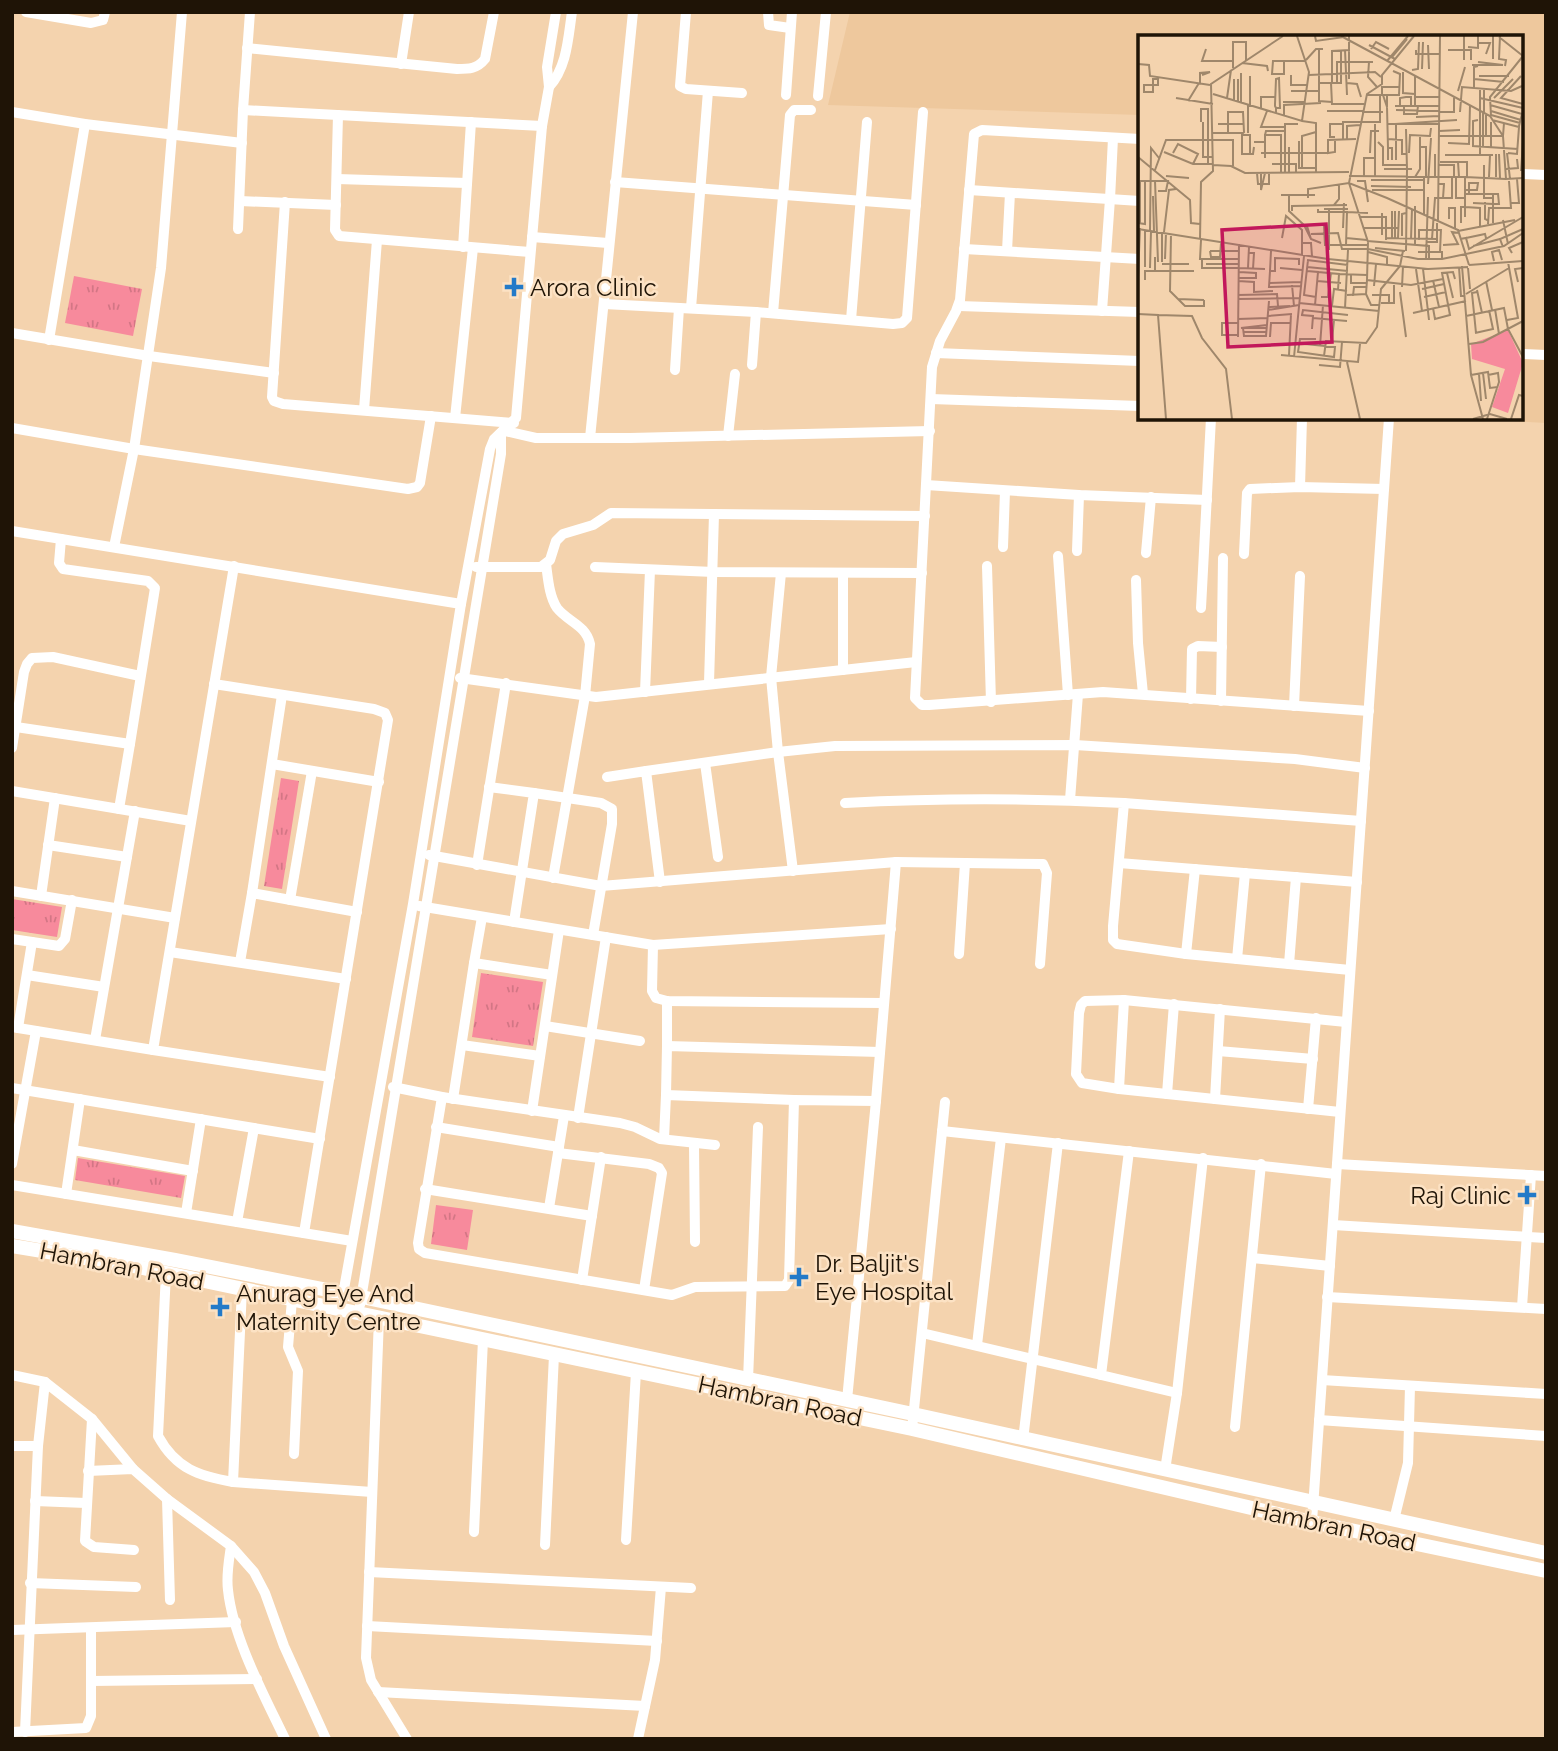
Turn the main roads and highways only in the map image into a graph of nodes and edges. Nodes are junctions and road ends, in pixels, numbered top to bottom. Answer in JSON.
{"nodes":[{"id":1,"x":12,"y":1231,"type":"edge"},
{"id":2,"x":12,"y":1246,"type":"edge"},
{"id":3,"x":776,"y":1394,"type":"junction"},
{"id":4,"x":913,"y":1421,"type":"junction"},
{"id":5,"x":1546,"y":1553,"type":"edge"},
{"id":6,"x":1546,"y":1571,"type":"edge"}],
"edges":[{"from":1,"to":3,"type":"main road","name":"Hambran Road"},
{"from":2,"to":3,"type":"main road","name":"Hambran Road"},
{"from":3,"to":4,"type":"main road","name":"Hambran Road"},
{"from":3,"to":4,"type":"main road","name":"Hambran Road"},
{"from":4,"to":5,"type":"main road","name":"Hambran Road"},
{"from":4,"to":6,"type":"main road","name":"Hambran Road"}]}
